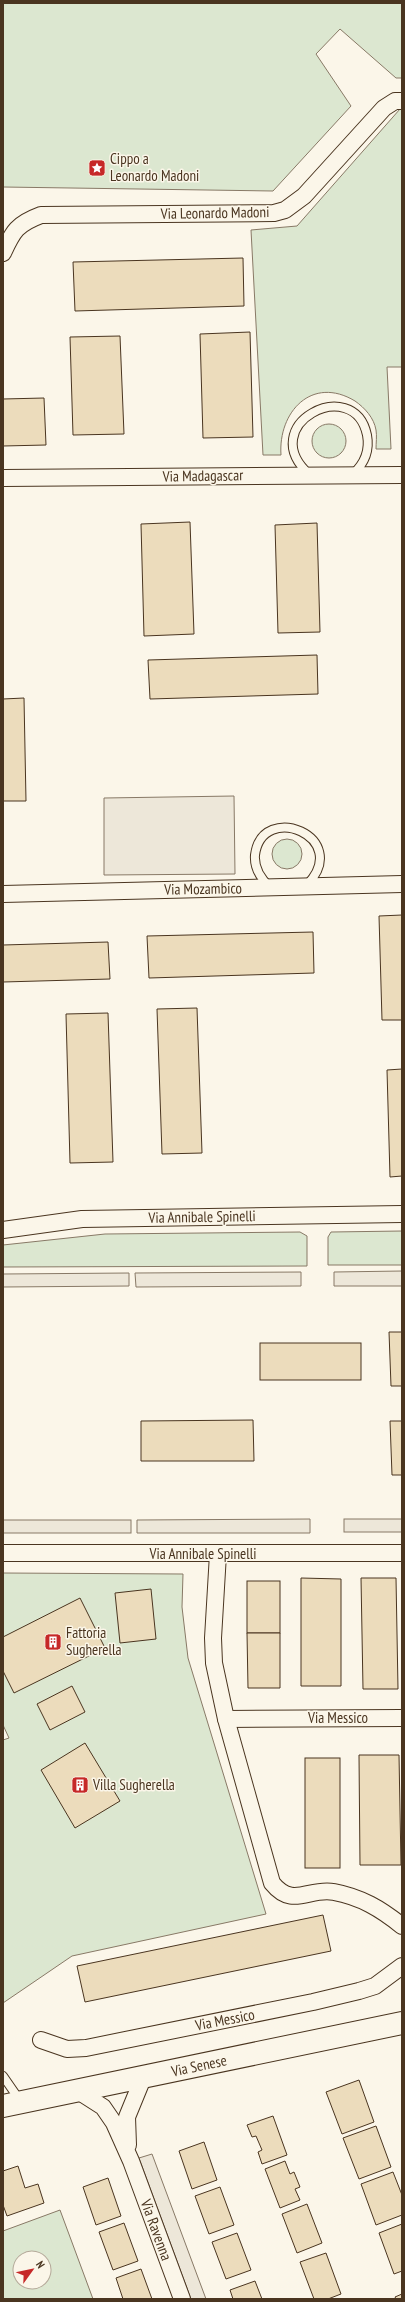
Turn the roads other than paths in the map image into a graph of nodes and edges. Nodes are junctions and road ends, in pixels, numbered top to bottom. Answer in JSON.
{"nodes":[{"id":1,"x":402,"y":101,"type":"edge"},
{"id":2,"x":8,"y":230,"type":"edge"},
{"id":3,"x":3,"y":253,"type":"edge"},
{"id":4,"x":402,"y":475,"type":"edge"},
{"id":5,"x":311,"y":476,"type":"junction"},
{"id":6,"x":351,"y":476,"type":"junction"},
{"id":7,"x":3,"y":478,"type":"edge"},
{"id":8,"x":402,"y":884,"type":"edge"},
{"id":9,"x":307,"y":886,"type":"junction"},
{"id":10,"x":271,"y":888,"type":"junction"},
{"id":11,"x":3,"y":894,"type":"edge"},
{"id":12,"x":402,"y":1214,"type":"edge"},
{"id":13,"x":3,"y":1230,"type":"edge"},
{"id":14,"x":3,"y":1553,"type":"edge"},
{"id":15,"x":402,"y":1553,"type":"edge"},
{"id":16,"x":218,"y":1554,"type":"junction"},
{"id":17,"x":402,"y":1718,"type":"edge"},
{"id":18,"x":226,"y":1719,"type":"junction"},
{"id":19,"x":402,"y":1926,"type":"edge"},
{"id":20,"x":402,"y":1966,"type":"edge"},
{"id":21,"x":400,"y":2025,"type":"edge"},
{"id":22,"x":41,"y":2040,"type":"dead end"},
{"id":23,"x":3,"y":2076,"type":"edge"},
{"id":24,"x":143,"y":2078,"type":"junction"},
{"id":25,"x":78,"y":2091,"type":"junction"},
{"id":26,"x":12,"y":2104,"type":"edge"},
{"id":27,"x":130,"y":2161,"type":"junction"},
{"id":28,"x":182,"y":2299,"type":"edge"}],
"edges":[{"from":1,"to":2,"type":"street","name":"Via Leonardo Madoni"},
{"from":2,"to":3,"type":"street"},
{"from":4,"to":6,"type":"street","name":"Via Madagascar"},
{"from":5,"to":6,"type":"street","name":"Via Madagascar"},
{"from":5,"to":6,"type":"lane"},
{"from":5,"to":7,"type":"street","name":"Via Madagascar"},
{"from":8,"to":9,"type":"street","name":"Via Mozambico"},
{"from":9,"to":10,"type":"street","name":"Via Mozambico"},
{"from":9,"to":10,"type":"lane"},
{"from":10,"to":11,"type":"street","name":"Via Mozambico"},
{"from":12,"to":13,"type":"street","name":"Via Annibale Spinelli"},
{"from":14,"to":16,"type":"street","name":"Via Annibale Spinelli"},
{"from":15,"to":16,"type":"street","name":"Via Annibale Spinelli"},
{"from":16,"to":18,"type":"street"},
{"from":17,"to":18,"type":"street","name":"Via Messico"},
{"from":18,"to":19,"type":"street"},
{"from":20,"to":22,"type":"street","name":"Via Messico"},
{"from":21,"to":24,"type":"main road","name":"Via Senese"},
{"from":23,"to":26,"type":"lane"},
{"from":24,"to":25,"type":"main road","name":"Via Senese"},
{"from":24,"to":27,"type":"street","name":"Via Ravenna"},
{"from":25,"to":26,"type":"main road","name":"Via Senese"},
{"from":25,"to":27,"type":"street","name":"Via Ravenna"},
{"from":27,"to":28,"type":"street","name":"Via Ravenna"}]}
